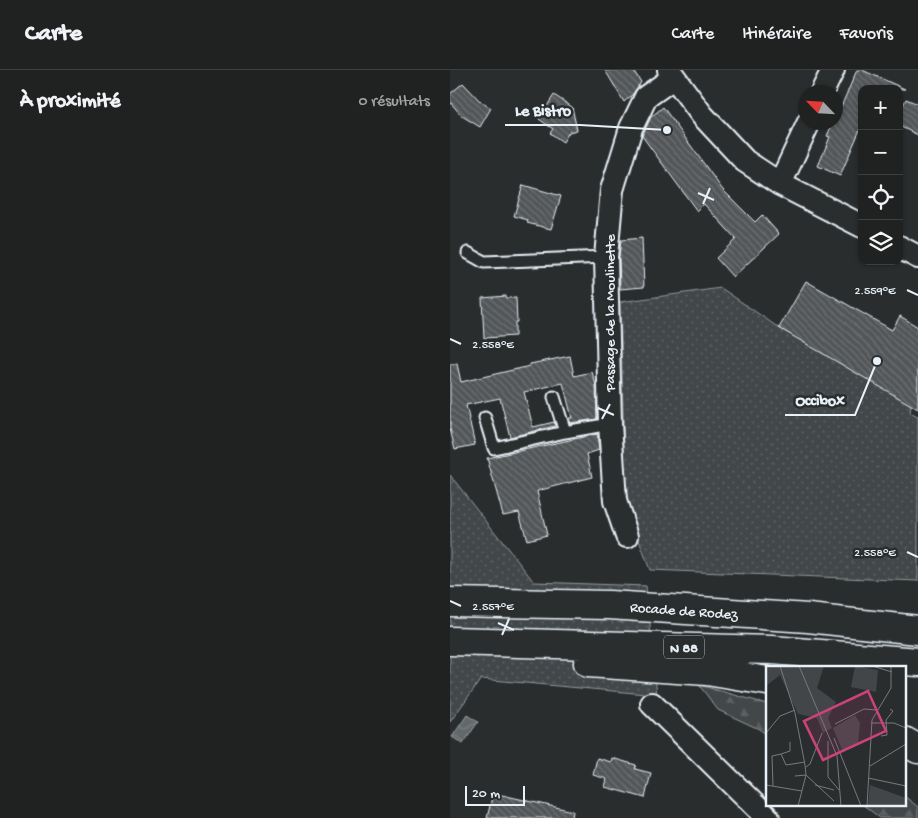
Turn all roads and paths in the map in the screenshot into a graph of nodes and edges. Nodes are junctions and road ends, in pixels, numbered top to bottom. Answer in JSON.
{"nodes":[{"id":1,"x":833,"y":70,"type":"edge"},
{"id":2,"x":671,"y":74,"type":"edge"},
{"id":3,"x":826,"y":85,"type":"edge"},
{"id":4,"x":805,"y":130,"type":"edge"},
{"id":5,"x":780,"y":184,"type":"junction"},
{"id":6,"x":858,"y":224,"type":"edge"},
{"id":7,"x":903,"y":249,"type":"edge"},
{"id":8,"x":468,"y":253,"type":"dead end"},
{"id":9,"x":606,"y":257,"type":"junction"},
{"id":10,"x":918,"y":257,"type":"edge"},
{"id":11,"x":554,"y":397,"type":"dead end"},
{"id":12,"x":485,"y":418,"type":"dead end"},
{"id":13,"x":610,"y":424,"type":"junction"},
{"id":14,"x":565,"y":432,"type":"junction"},
{"id":15,"x":626,"y":536,"type":"dead end"},
{"id":16,"x":450,"y":602,"type":"edge"},
{"id":17,"x":609,"y":606,"type":"junction"},
{"id":18,"x":918,"y":612,"type":"edge"},
{"id":19,"x":918,"y":630,"type":"edge"},
{"id":20,"x":450,"y":641,"type":"edge"},
{"id":21,"x":450,"y":646,"type":"edge"},
{"id":22,"x":918,"y":662,"type":"edge"},
{"id":23,"x":766,"y":681,"type":"edge"},
{"id":24,"x":652,"y":704,"type":"dead end"},
{"id":25,"x":906,"y":742,"type":"edge"},
{"id":26,"x":918,"y":749,"type":"edge"},
{"id":27,"x":768,"y":818,"type":"edge"}],
"edges":[{"from":1,"to":3,"type":"street"},
{"from":2,"to":5,"type":"street"},
{"from":2,"to":9,"type":"street","name":"Passage de la Moulinette"},
{"from":4,"to":5,"type":"street"},
{"from":5,"to":6,"type":"street"},
{"from":7,"to":10,"type":"street"},
{"from":8,"to":9,"type":"lane"},
{"from":9,"to":13,"type":"street","name":"Passage de la Moulinette"},
{"from":11,"to":14,"type":"lane"},
{"from":12,"to":14,"type":"lane"},
{"from":13,"to":14,"type":"lane"},
{"from":13,"to":15,"type":"street","name":"Passage de la Moulinette"},
{"from":16,"to":17,"type":"highway","name":"Rocade de Rodez"},
{"from":17,"to":18,"type":"highway"},
{"from":17,"to":19,"type":"highway","name":"Rocade de Rodez"},
{"from":20,"to":22,"type":"highway","number":"N 88"},
{"from":21,"to":23,"type":"highway"},
{"from":24,"to":27,"type":"street"},
{"from":25,"to":26,"type":"highway"}]}
